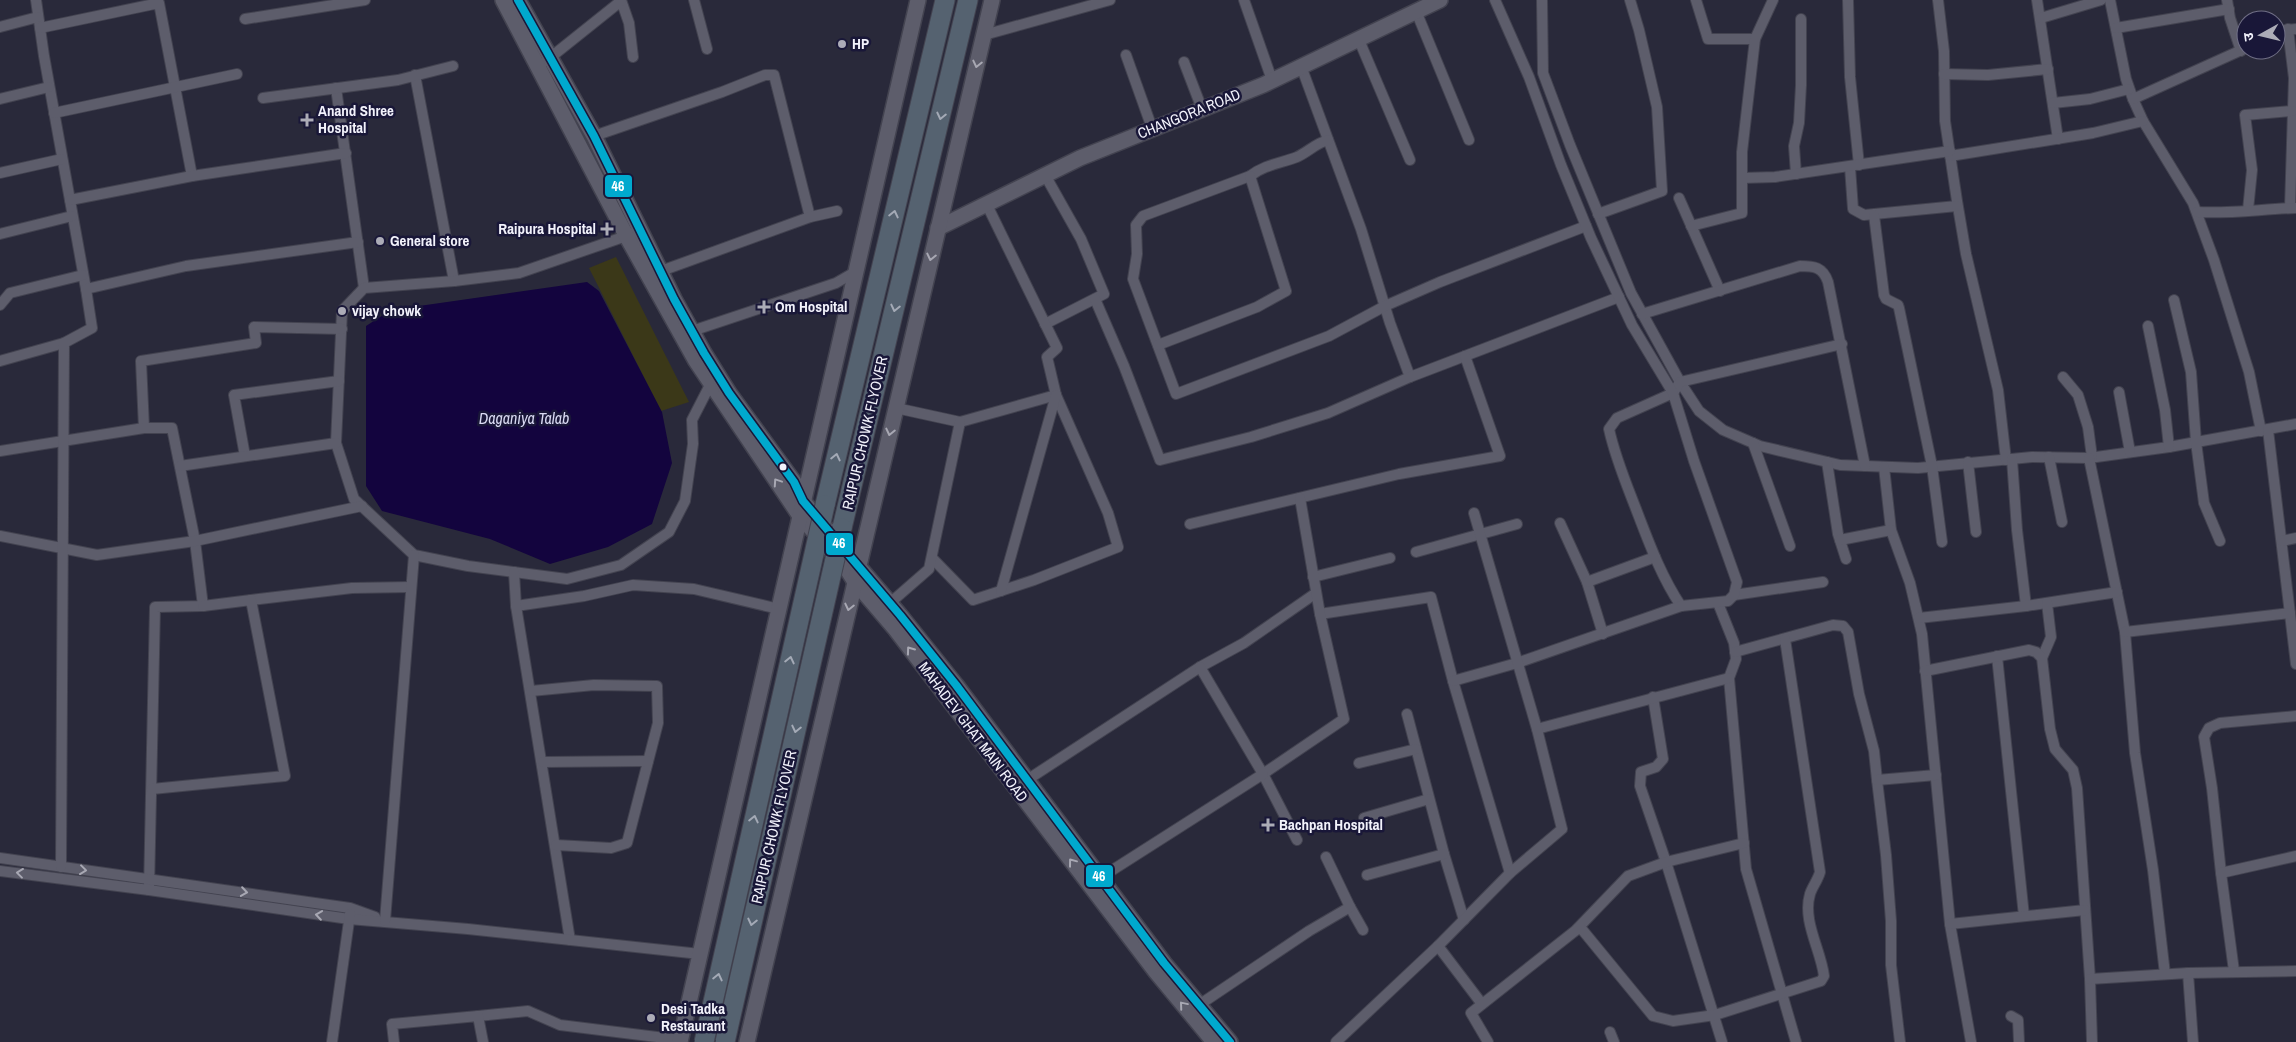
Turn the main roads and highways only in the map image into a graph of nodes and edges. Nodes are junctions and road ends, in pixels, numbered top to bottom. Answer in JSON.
{"nodes":[{"id":1,"x":945,"y":0,"type":"edge"},
{"id":2,"x":968,"y":0,"type":"edge"},
{"id":3,"x":704,"y":1042,"type":"edge"},
{"id":4,"x":724,"y":1042,"type":"edge"}],
"edges":[{"from":3,"to":1,"type":"highway","name":"RAIPUR CHOWK FLYOVER","one_way":true,"bridge":true},
{"from":2,"to":4,"type":"highway","name":"RAIPUR CHOWK FLYOVER","one_way":true,"bridge":true}]}
